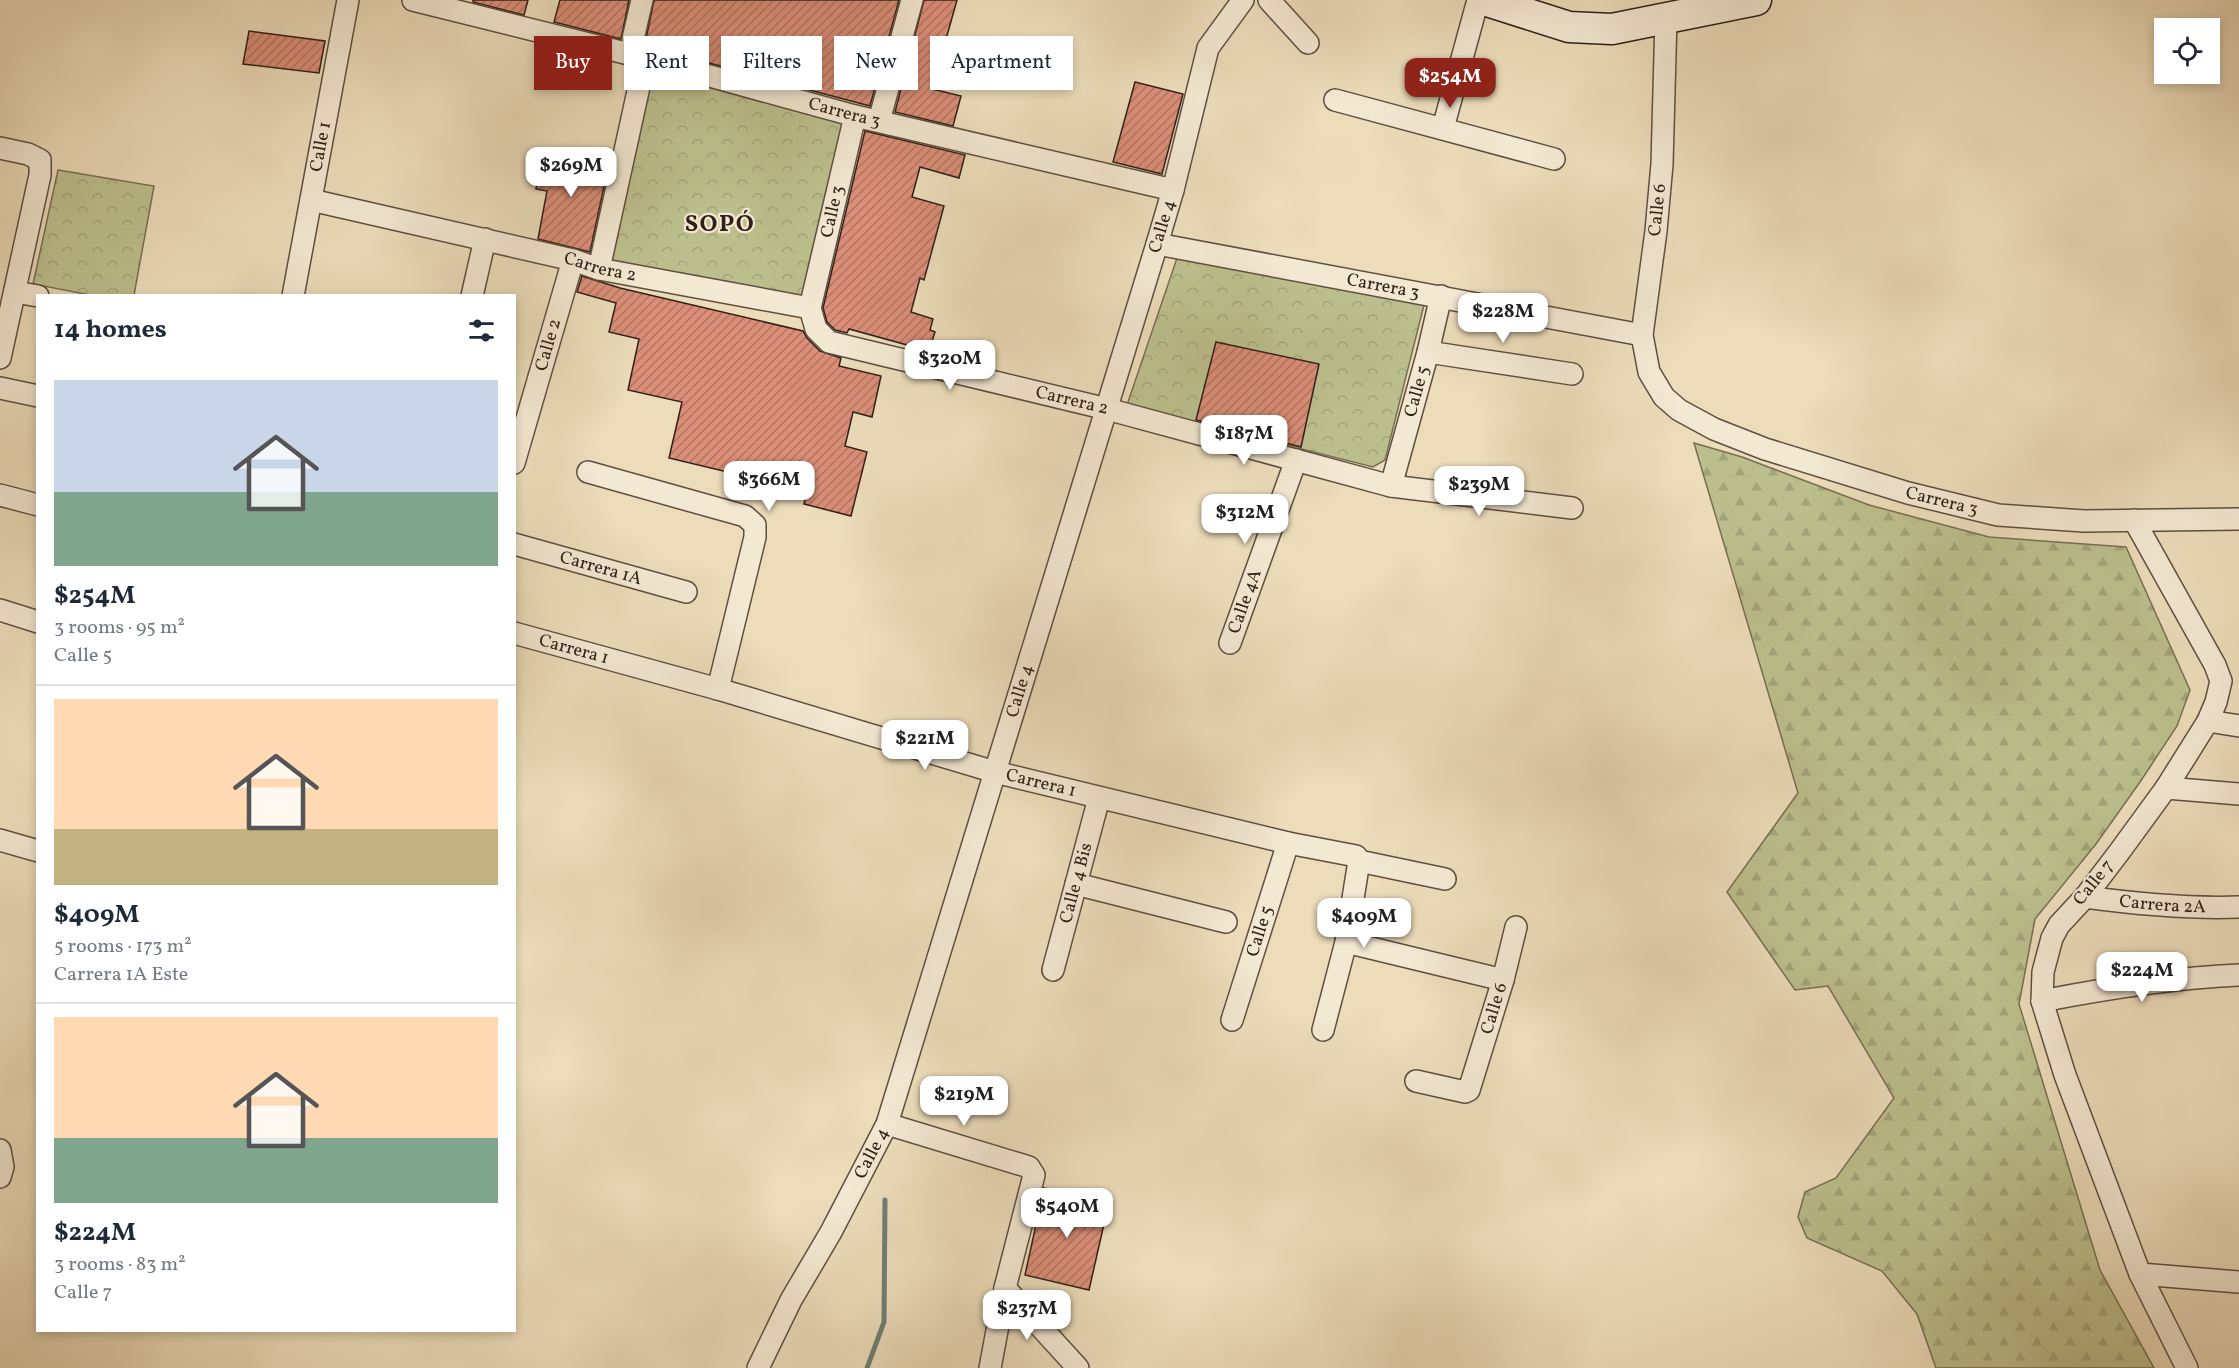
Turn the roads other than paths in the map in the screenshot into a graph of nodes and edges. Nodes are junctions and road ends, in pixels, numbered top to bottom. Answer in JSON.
{"nodes":[{"id":1,"x":348,"y":0,"type":"edge"},
{"id":2,"x":413,"y":0,"type":"edge"},
{"id":3,"x":642,"y":0,"type":"edge"},
{"id":4,"x":912,"y":0,"type":"edge"},
{"id":5,"x":1243,"y":0,"type":"edge"},
{"id":6,"x":1269,"y":0,"type":"edge"},
{"id":7,"x":1478,"y":0,"type":"edge"},
{"id":8,"x":1484,"y":0,"type":"edge"},
{"id":9,"x":1756,"y":0,"type":"edge"},
{"id":10,"x":1666,"y":18,"type":"junction"},
{"id":11,"x":634,"y":36,"type":"edge"},
{"id":12,"x":1308,"y":43,"type":"dead end"},
{"id":13,"x":624,"y":53,"type":"edge"},
{"id":14,"x":709,"y":76,"type":"edge"},
{"id":15,"x":638,"y":90,"type":"edge"},
{"id":16,"x":1335,"y":100,"type":"dead end"},
{"id":17,"x":855,"y":116,"type":"junction"},
{"id":18,"x":879,"y":121,"type":"junction"},
{"id":19,"x":1443,"y":128,"type":"junction"},
{"id":20,"x":0,"y":148,"type":"edge"},
{"id":21,"x":1554,"y":159,"type":"dead end"},
{"id":22,"x":1173,"y":190,"type":"junction"},
{"id":23,"x":311,"y":200,"type":"junction"},
{"id":24,"x":485,"y":239,"type":"junction"},
{"id":25,"x":1157,"y":244,"type":"junction"},
{"id":26,"x":573,"y":260,"type":"junction"},
{"id":27,"x":598,"y":269,"type":"junction"},
{"id":28,"x":15,"y":292,"type":"junction"},
{"id":29,"x":293,"y":294,"type":"edge"},
{"id":30,"x":472,"y":294,"type":"edge"},
{"id":31,"x":36,"y":296,"type":"edge"},
{"id":32,"x":1441,"y":296,"type":"junction"},
{"id":33,"x":810,"y":308,"type":"junction"},
{"id":34,"x":1642,"y":335,"type":"junction"},
{"id":35,"x":1428,"y":352,"type":"junction"},
{"id":36,"x":0,"y":358,"type":"edge"},
{"id":37,"x":1572,"y":374,"type":"dead end"},
{"id":38,"x":0,"y":388,"type":"edge"},
{"id":39,"x":36,"y":396,"type":"edge"},
{"id":40,"x":1664,"y":397,"type":"joint"},
{"id":41,"x":1107,"y":409,"type":"junction"},
{"id":42,"x":516,"y":456,"type":"edge"},
{"id":43,"x":1296,"y":460,"type":"junction"},
{"id":44,"x":588,"y":472,"type":"dead end"},
{"id":45,"x":1391,"y":486,"type":"junction"},
{"id":46,"x":0,"y":495,"type":"edge"},
{"id":47,"x":36,"y":504,"type":"edge"},
{"id":48,"x":1572,"y":508,"type":"dead end"},
{"id":49,"x":2239,"y":519,"type":"edge"},
{"id":50,"x":2134,"y":520,"type":"junction"},
{"id":51,"x":516,"y":545,"type":"edge"},
{"id":52,"x":686,"y":592,"type":"dead end"},
{"id":53,"x":0,"y":610,"type":"edge"},
{"id":54,"x":36,"y":621,"type":"edge"},
{"id":55,"x":516,"y":634,"type":"edge"},
{"id":56,"x":1230,"y":643,"type":"dead end"},
{"id":57,"x":718,"y":689,"type":"junction"},
{"id":58,"x":2208,"y":722,"type":"junction"},
{"id":59,"x":2239,"y":726,"type":"edge"},
{"id":60,"x":995,"y":772,"type":"junction"},
{"id":61,"x":2166,"y":788,"type":"junction"},
{"id":62,"x":2239,"y":794,"type":"edge"},
{"id":63,"x":1099,"y":798,"type":"junction"},
{"id":64,"x":0,"y":840,"type":"edge"},
{"id":65,"x":1288,"y":843,"type":"junction"},
{"id":66,"x":36,"y":850,"type":"edge"},
{"id":67,"x":1359,"y":861,"type":"junction"},
{"id":68,"x":1445,"y":879,"type":"dead end"},
{"id":69,"x":1076,"y":884,"type":"junction"},
{"id":70,"x":2085,"y":897,"type":"junction"},
{"id":71,"x":2239,"y":907,"type":"edge"},
{"id":72,"x":1226,"y":922,"type":"dead end"},
{"id":73,"x":1516,"y":927,"type":"dead end"},
{"id":74,"x":1346,"y":942,"type":"junction"},
{"id":75,"x":1053,"y":970,"type":"dead end"},
{"id":76,"x":2239,"y":975,"type":"edge"},
{"id":77,"x":1503,"y":980,"type":"junction"},
{"id":78,"x":2042,"y":1001,"type":"junction"},
{"id":79,"x":1232,"y":1020,"type":"dead end"},
{"id":80,"x":1323,"y":1030,"type":"dead end"},
{"id":81,"x":1416,"y":1081,"type":"dead end"},
{"id":82,"x":887,"y":1124,"type":"junction"},
{"id":83,"x":0,"y":1150,"type":"edge"},
{"id":84,"x":0,"y":1177,"type":"edge"},
{"id":85,"x":2140,"y":1274,"type":"junction"},
{"id":86,"x":2239,"y":1282,"type":"edge"},
{"id":87,"x":1005,"y":1288,"type":"junction"},
{"id":88,"x":758,"y":1368,"type":"edge"},
{"id":89,"x":990,"y":1368,"type":"edge"},
{"id":90,"x":1078,"y":1368,"type":"edge"},
{"id":91,"x":2187,"y":1368,"type":"edge"}],
"edges":[{"from":1,"to":23,"type":"street","name":"Calle 1"},
{"from":2,"to":13,"type":"street","name":"Carrera 3"},
{"from":3,"to":11,"type":"street"},
{"from":4,"to":18,"type":"street"},
{"from":5,"to":22,"type":"street","name":"Calle 4"},
{"from":6,"to":12,"type":"street"},
{"from":7,"to":19,"type":"street"},
{"from":8,"to":10,"type":"main road"},
{"from":9,"to":10,"type":"main road"},
{"from":10,"to":34,"type":"street","name":"Calle 6"},
{"from":14,"to":17,"type":"street","name":"Carrera 3"},
{"from":15,"to":27,"type":"street"},
{"from":16,"to":19,"type":"street"},
{"from":17,"to":18,"type":"street","name":"Carrera 3"},
{"from":17,"to":33,"type":"street","name":"Calle 3"},
{"from":18,"to":22,"type":"street","name":"Carrera 3"},
{"from":19,"to":21,"type":"street"},
{"from":20,"to":28,"type":"street"},
{"from":22,"to":25,"type":"street","name":"Calle 4"},
{"from":23,"to":24,"type":"street","name":"Carrera 2"},
{"from":23,"to":29,"type":"street","name":"Calle 1"},
{"from":24,"to":26,"type":"street","name":"Carrera 2"},
{"from":24,"to":30,"type":"street"},
{"from":25,"to":32,"type":"street","name":"Carrera 3"},
{"from":25,"to":41,"type":"street","name":"Calle 4"},
{"from":26,"to":27,"type":"street","name":"Carrera 2"},
{"from":26,"to":42,"type":"street","name":"Calle 2"},
{"from":27,"to":33,"type":"street","name":"Carrera 2"},
{"from":28,"to":31,"type":"street"},
{"from":28,"to":36,"type":"street"},
{"from":32,"to":34,"type":"street","name":"Carrera 3"},
{"from":32,"to":35,"type":"street","name":"Calle 5"},
{"from":33,"to":41,"type":"street","name":"Carrera 2"},
{"from":34,"to":40,"type":"street","name":"Calle 6"},
{"from":35,"to":37,"type":"street"},
{"from":35,"to":45,"type":"street","name":"Calle 5"},
{"from":38,"to":39,"type":"street"},
{"from":40,"to":50,"type":"street","name":"Carrera 3"},
{"from":41,"to":43,"type":"street","name":"Carrera 2"},
{"from":41,"to":60,"type":"street","name":"Calle 4"},
{"from":43,"to":45,"type":"street","name":"Carrera 2"},
{"from":43,"to":56,"type":"street","name":"Calle 4A"},
{"from":44,"to":57,"type":"street"},
{"from":45,"to":48,"type":"street","name":"Carrera 2"},
{"from":46,"to":47,"type":"street"},
{"from":49,"to":50,"type":"street","name":"Carrera 3"},
{"from":50,"to":58,"type":"street","name":"Calle 7"},
{"from":51,"to":52,"type":"street","name":"Carrera 1A"},
{"from":53,"to":54,"type":"street"},
{"from":55,"to":57,"type":"street","name":"Carrera 1"},
{"from":57,"to":60,"type":"street","name":"Carrera 1"},
{"from":58,"to":59,"type":"street"},
{"from":58,"to":61,"type":"street","name":"Calle 7"},
{"from":60,"to":63,"type":"street","name":"Carrera 1"},
{"from":60,"to":82,"type":"street","name":"Calle 4"},
{"from":61,"to":62,"type":"street"},
{"from":61,"to":70,"type":"street","name":"Calle 7"},
{"from":63,"to":65,"type":"street","name":"Carrera 1"},
{"from":63,"to":69,"type":"street","name":"Calle 4 Bis"},
{"from":64,"to":66,"type":"street"},
{"from":65,"to":67,"type":"street","name":"Carrera 1"},
{"from":65,"to":79,"type":"street","name":"Calle 5"},
{"from":67,"to":68,"type":"street","name":"Carrera 1"},
{"from":67,"to":74,"type":"street"},
{"from":69,"to":72,"type":"street"},
{"from":69,"to":75,"type":"street","name":"Calle 4 Bis"},
{"from":70,"to":71,"type":"street","name":"Carrera 2A"},
{"from":70,"to":78,"type":"street","name":"Calle 7"},
{"from":73,"to":77,"type":"street","name":"Calle 6"},
{"from":74,"to":77,"type":"street"},
{"from":74,"to":80,"type":"street"},
{"from":76,"to":78,"type":"street"},
{"from":77,"to":81,"type":"street","name":"Calle 6"},
{"from":78,"to":85,"type":"street","name":"Calle 7"},
{"from":82,"to":87,"type":"street"},
{"from":82,"to":88,"type":"street","name":"Calle 4"},
{"from":83,"to":84,"type":"street"},
{"from":85,"to":86,"type":"street"},
{"from":85,"to":91,"type":"street","name":"Calle 7"},
{"from":87,"to":89,"type":"street"},
{"from":87,"to":90,"type":"street"}]}
